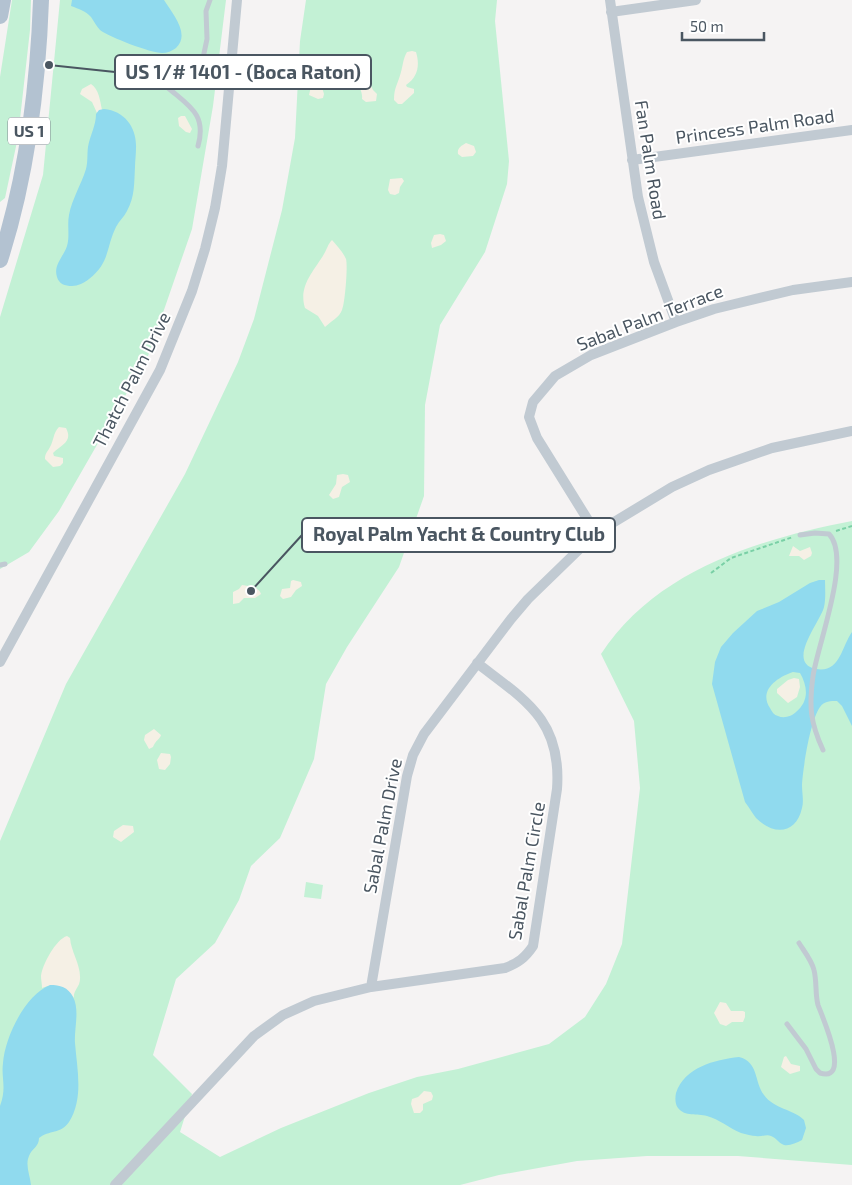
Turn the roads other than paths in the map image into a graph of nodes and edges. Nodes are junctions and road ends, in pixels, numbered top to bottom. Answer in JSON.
{"nodes":[{"id":1,"x":3,"y":0,"type":"edge"},
{"id":2,"x":40,"y":0,"type":"edge"},
{"id":3,"x":210,"y":0,"type":"edge"},
{"id":4,"x":237,"y":0,"type":"edge"},
{"id":5,"x":610,"y":0,"type":"edge"},
{"id":6,"x":696,"y":0,"type":"edge"},
{"id":7,"x":611,"y":12,"type":"junction"},
{"id":8,"x":0,"y":16,"type":"edge"},
{"id":9,"x":852,"y":130,"type":"edge"},
{"id":10,"x":198,"y":146,"type":"dead end"},
{"id":11,"x":632,"y":160,"type":"junction"},
{"id":12,"x":6,"y":217,"type":"edge"},
{"id":13,"x":0,"y":260,"type":"edge"},
{"id":14,"x":852,"y":282,"type":"edge"},
{"id":15,"x":676,"y":322,"type":"junction"},
{"id":16,"x":852,"y":432,"type":"edge"},
{"id":17,"x":596,"y":532,"type":"junction"},
{"id":18,"x":800,"y":535,"type":"road end"},
{"id":19,"x":0,"y":662,"type":"edge"},
{"id":20,"x":477,"y":663,"type":"junction"},
{"id":21,"x":823,"y":750,"type":"dead end"},
{"id":22,"x":799,"y":943,"type":"dead end"},
{"id":23,"x":371,"y":987,"type":"junction"},
{"id":24,"x":787,"y":1024,"type":"dead end"},
{"id":25,"x":115,"y":1185,"type":"edge"}],
"edges":[{"from":1,"to":8,"type":"main road"},
{"from":2,"to":12,"type":"main road","number":"US 1"},
{"from":3,"to":10,"type":"lane"},
{"from":4,"to":19,"type":"street","name":"Thatch Palm Drive"},
{"from":5,"to":7,"type":"street","name":"Fan Palm Road"},
{"from":6,"to":7,"type":"street"},
{"from":7,"to":11,"type":"street","name":"Fan Palm Road"},
{"from":9,"to":11,"type":"street","name":"Princess Palm Road"},
{"from":11,"to":15,"type":"street","name":"Fan Palm Road"},
{"from":12,"to":13,"type":"main road","number":"US 1"},
{"from":14,"to":15,"type":"street","name":"Sabal Palm Terrace"},
{"from":15,"to":17,"type":"street","name":"Sabal Palm Terrace"},
{"from":16,"to":17,"type":"street","name":"Sabal Palm Drive"},
{"from":17,"to":20,"type":"street","name":"Sabal Palm Drive"},
{"from":18,"to":21,"type":"lane"},
{"from":20,"to":23,"type":"street","name":"Sabal Palm Drive"},
{"from":20,"to":23,"type":"street","name":"Sabal Palm Circle"},
{"from":22,"to":24,"type":"lane"},
{"from":23,"to":25,"type":"street"}]}
